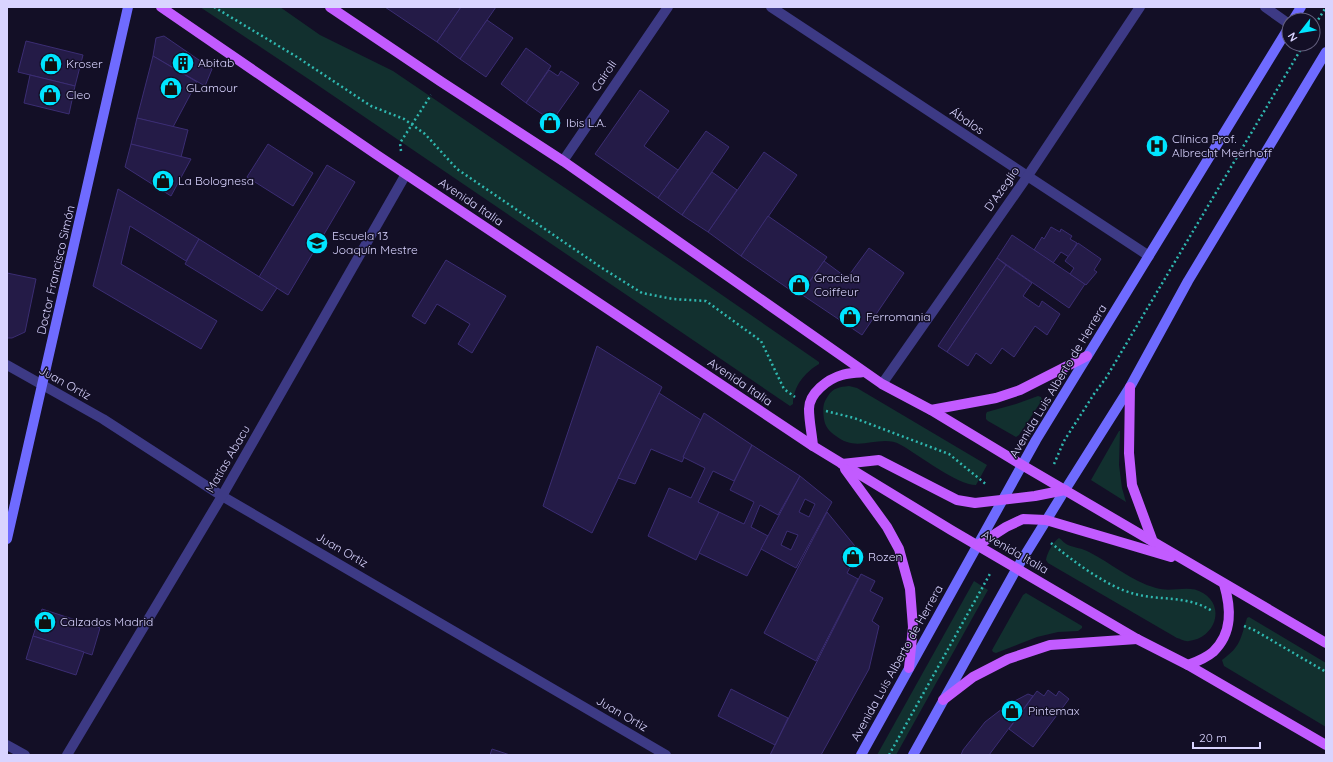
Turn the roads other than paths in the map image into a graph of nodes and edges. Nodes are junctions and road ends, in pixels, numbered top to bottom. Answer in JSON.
{"nodes":[{"id":1,"x":128,"y":7,"type":"edge"},
{"id":2,"x":161,"y":7,"type":"edge"},
{"id":3,"x":330,"y":7,"type":"edge"},
{"id":4,"x":668,"y":7,"type":"edge"},
{"id":5,"x":771,"y":7,"type":"edge"},
{"id":6,"x":1140,"y":7,"type":"edge"},
{"id":7,"x":1265,"y":7,"type":"edge"},
{"id":8,"x":1281,"y":18,"type":"edge"},
{"id":9,"x":1281,"y":40,"type":"edge"},
{"id":10,"x":1326,"y":52,"type":"edge"},
{"id":11,"x":563,"y":161,"type":"junction"},
{"id":12,"x":406,"y":174,"type":"junction"},
{"id":13,"x":1027,"y":177,"type":"junction"},
{"id":14,"x":1149,"y":256,"type":"junction"},
{"id":15,"x":1087,"y":356,"type":"junction"},
{"id":16,"x":7,"y":365,"type":"edge"},
{"id":17,"x":863,"y":372,"type":"junction"},
{"id":18,"x":882,"y":384,"type":"junction"},
{"id":19,"x":43,"y":386,"type":"junction"},
{"id":20,"x":1130,"y":387,"type":"junction"},
{"id":21,"x":931,"y":410,"type":"junction"},
{"id":22,"x":813,"y":446,"type":"junction"},
{"id":23,"x":842,"y":464,"type":"junction"},
{"id":24,"x":1022,"y":465,"type":"junction"},
{"id":25,"x":1065,"y":490,"type":"junction"},
{"id":26,"x":222,"y":496,"type":"junction"},
{"id":27,"x":1004,"y":500,"type":"junction"},
{"id":28,"x":1046,"y":520,"type":"junction"},
{"id":29,"x":7,"y":539,"type":"edge"},
{"id":30,"x":1153,"y":542,"type":"junction"},
{"id":31,"x":978,"y":545,"type":"junction"},
{"id":32,"x":1186,"y":562,"type":"junction"},
{"id":33,"x":1017,"y":568,"type":"junction"},
{"id":34,"x":1224,"y":584,"type":"junction"},
{"id":35,"x":1137,"y":639,"type":"junction"},
{"id":36,"x":1326,"y":643,"type":"edge"},
{"id":37,"x":1188,"y":665,"type":"junction"},
{"id":38,"x":909,"y":668,"type":"junction"},
{"id":39,"x":943,"y":700,"type":"junction"},
{"id":40,"x":7,"y":745,"type":"edge"},
{"id":41,"x":1326,"y":745,"type":"edge"},
{"id":42,"x":26,"y":755,"type":"edge"},
{"id":43,"x":67,"y":755,"type":"edge"},
{"id":44,"x":666,"y":755,"type":"edge"},
{"id":45,"x":861,"y":755,"type":"edge"},
{"id":46,"x":913,"y":755,"type":"edge"}],
"edges":[{"from":1,"to":19,"type":"main road","name":"Doctor Francisco Simón"},
{"from":2,"to":12,"type":"main road","name":"Avenida Italia"},
{"from":3,"to":11,"type":"main road"},
{"from":4,"to":11,"type":"street","name":"Cairoli"},
{"from":5,"to":13,"type":"street","name":"Ábalos"},
{"from":6,"to":13,"type":"street","name":"D'Azeglio"},
{"from":7,"to":8,"type":"street"},
{"from":9,"to":14,"type":"main road","name":"Avenida Luis Alberto de Herrera"},
{"from":10,"to":20,"type":"main road"},
{"from":11,"to":17,"type":"main road"},
{"from":12,"to":22,"type":"main road","name":"Avenida Italia"},
{"from":12,"to":26,"type":"street","name":"Matías Abacu"},
{"from":13,"to":14,"type":"street","name":"Ábalos"},
{"from":13,"to":18,"type":"street","name":"D'Azeglio"},
{"from":14,"to":15,"type":"main road","name":"Avenida Luis Alberto de Herrera"},
{"from":15,"to":21,"type":"main road"},
{"from":15,"to":24,"type":"main road","name":"Avenida Luis Alberto de Herrera"},
{"from":16,"to":19,"type":"street","name":"Juan Ortiz"},
{"from":17,"to":18,"type":"main road"},
{"from":17,"to":22,"type":"main road"},
{"from":18,"to":21,"type":"main road"},
{"from":19,"to":26,"type":"street","name":"Juan Ortiz"},
{"from":19,"to":29,"type":"main road","name":"Doctor Francisco Simón"},
{"from":20,"to":25,"type":"main road"},
{"from":20,"to":30,"type":"main road"},
{"from":21,"to":24,"type":"main road"},
{"from":22,"to":23,"type":"main road","name":"Avenida Italia"},
{"from":23,"to":27,"type":"main road"},
{"from":23,"to":31,"type":"main road","name":"Avenida Italia"},
{"from":23,"to":38,"type":"main road"},
{"from":24,"to":25,"type":"main road"},
{"from":24,"to":27,"type":"main road","name":"Avenida Luis Alberto de Herrera"},
{"from":25,"to":27,"type":"main road"},
{"from":25,"to":28,"type":"main road"},
{"from":25,"to":30,"type":"main road"},
{"from":26,"to":43,"type":"street","name":"Matías Abacu"},
{"from":26,"to":44,"type":"street","name":"Juan Ortiz"},
{"from":27,"to":31,"type":"main road","name":"Avenida Luis Alberto de Herrera"},
{"from":28,"to":31,"type":"main road"},
{"from":28,"to":32,"type":"main road"},
{"from":28,"to":33,"type":"main road"},
{"from":30,"to":32,"type":"main road"},
{"from":31,"to":33,"type":"main road","name":"Avenida Italia"},
{"from":31,"to":38,"type":"main road","name":"Avenida Luis Alberto de Herrera"},
{"from":32,"to":34,"type":"main road"},
{"from":33,"to":35,"type":"main road","name":"Avenida Italia"},
{"from":33,"to":39,"type":"main road"},
{"from":34,"to":36,"type":"main road"},
{"from":34,"to":37,"type":"main road"},
{"from":35,"to":37,"type":"main road","name":"Avenida Italia"},
{"from":35,"to":39,"type":"main road"},
{"from":37,"to":41,"type":"main road","name":"Avenida Italia"},
{"from":38,"to":45,"type":"main road","name":"Avenida Luis Alberto de Herrera"},
{"from":39,"to":46,"type":"main road"},
{"from":40,"to":42,"type":"street"}]}
